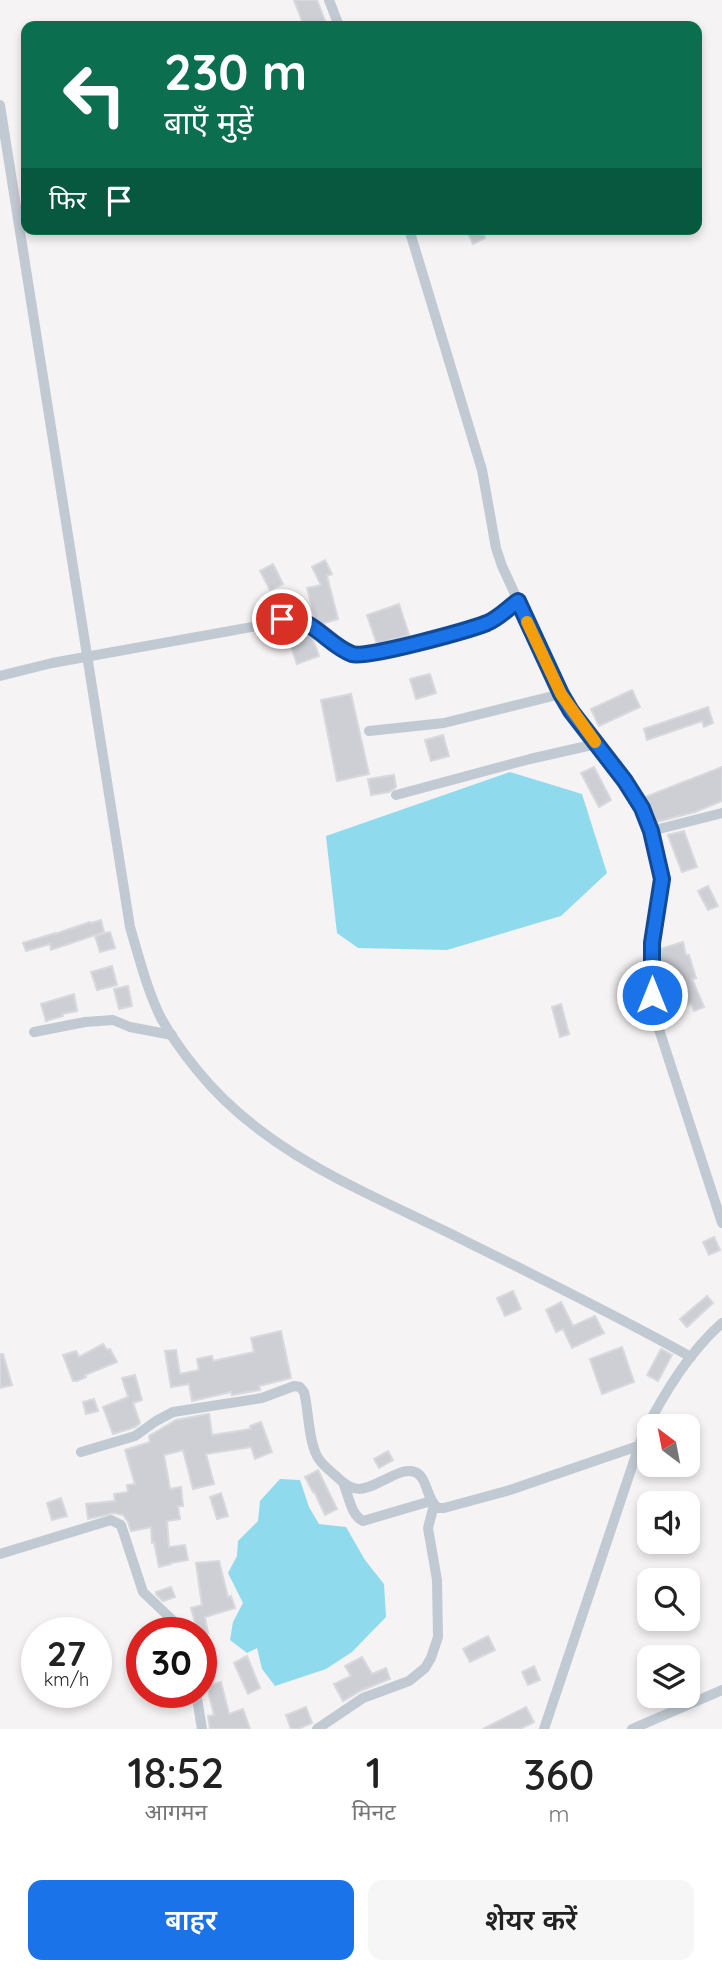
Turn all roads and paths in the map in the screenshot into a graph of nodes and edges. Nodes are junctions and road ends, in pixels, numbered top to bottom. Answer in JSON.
{"nodes":[{"id":1,"x":329,"y":0,"type":"edge"},
{"id":2,"x":337,"y":21,"type":"edge"},
{"id":3,"x":0,"y":105,"type":"edge"},
{"id":4,"x":21,"y":227,"type":"edge"},
{"id":5,"x":22,"y":235,"type":"edge"},
{"id":6,"x":411,"y":235,"type":"edge"},
{"id":7,"x":518,"y":601,"type":"junction"},
{"id":8,"x":95,"y":656,"type":"junction"},
{"id":9,"x":0,"y":676,"type":"edge"},
{"id":10,"x":561,"y":694,"type":"junction"},
{"id":11,"x":369,"y":731,"type":"dead end"},
{"id":12,"x":596,"y":744,"type":"junction"},
{"id":13,"x":396,"y":795,"type":"dead end"},
{"id":14,"x":722,"y":813,"type":"edge"},
{"id":15,"x":651,"y":831,"type":"junction"},
{"id":16,"x":34,"y":1032,"type":"dead end"},
{"id":17,"x":172,"y":1035,"type":"junction"},
{"id":18,"x":722,"y":1223,"type":"edge"},
{"id":19,"x":722,"y":1323,"type":"edge"},
{"id":20,"x":693,"y":1354,"type":"junction"},
{"id":21,"x":655,"y":1414,"type":"edge"},
{"id":22,"x":637,"y":1446,"type":"edge"},
{"id":23,"x":637,"y":1449,"type":"edge"},
{"id":24,"x":81,"y":1452,"type":"dead end"},
{"id":25,"x":344,"y":1485,"type":"junction"},
{"id":26,"x":433,"y":1503,"type":"junction"},
{"id":27,"x":0,"y":1554,"type":"edge"},
{"id":28,"x":169,"y":1617,"type":"edge"},
{"id":29,"x":722,"y":1690,"type":"edge"},
{"id":30,"x":199,"y":1708,"type":"edge"},
{"id":31,"x":202,"y":1729,"type":"edge"},
{"id":32,"x":317,"y":1729,"type":"edge"},
{"id":33,"x":544,"y":1729,"type":"edge"},
{"id":34,"x":632,"y":1729,"type":"edge"}],
"edges":[{"from":1,"to":2,"type":"street"},
{"from":3,"to":4,"type":"street"},
{"from":5,"to":8,"type":"street"},
{"from":6,"to":7,"type":"street"},
{"from":7,"to":8,"type":"street"},
{"from":7,"to":10,"type":"street"},
{"from":8,"to":9,"type":"street"},
{"from":8,"to":17,"type":"street"},
{"from":10,"to":11,"type":"street"},
{"from":10,"to":12,"type":"street"},
{"from":12,"to":13,"type":"street"},
{"from":12,"to":15,"type":"street"},
{"from":14,"to":15,"type":"street"},
{"from":15,"to":18,"type":"street"},
{"from":16,"to":17,"type":"street"},
{"from":17,"to":20,"type":"street"},
{"from":19,"to":20,"type":"street"},
{"from":20,"to":21,"type":"street"},
{"from":22,"to":26,"type":"street"},
{"from":23,"to":33,"type":"street"},
{"from":24,"to":25,"type":"street"},
{"from":25,"to":26,"type":"street"},
{"from":25,"to":26,"type":"street"},
{"from":26,"to":32,"type":"street"},
{"from":27,"to":28,"type":"street"},
{"from":29,"to":34,"type":"street"},
{"from":30,"to":31,"type":"street"}]}
